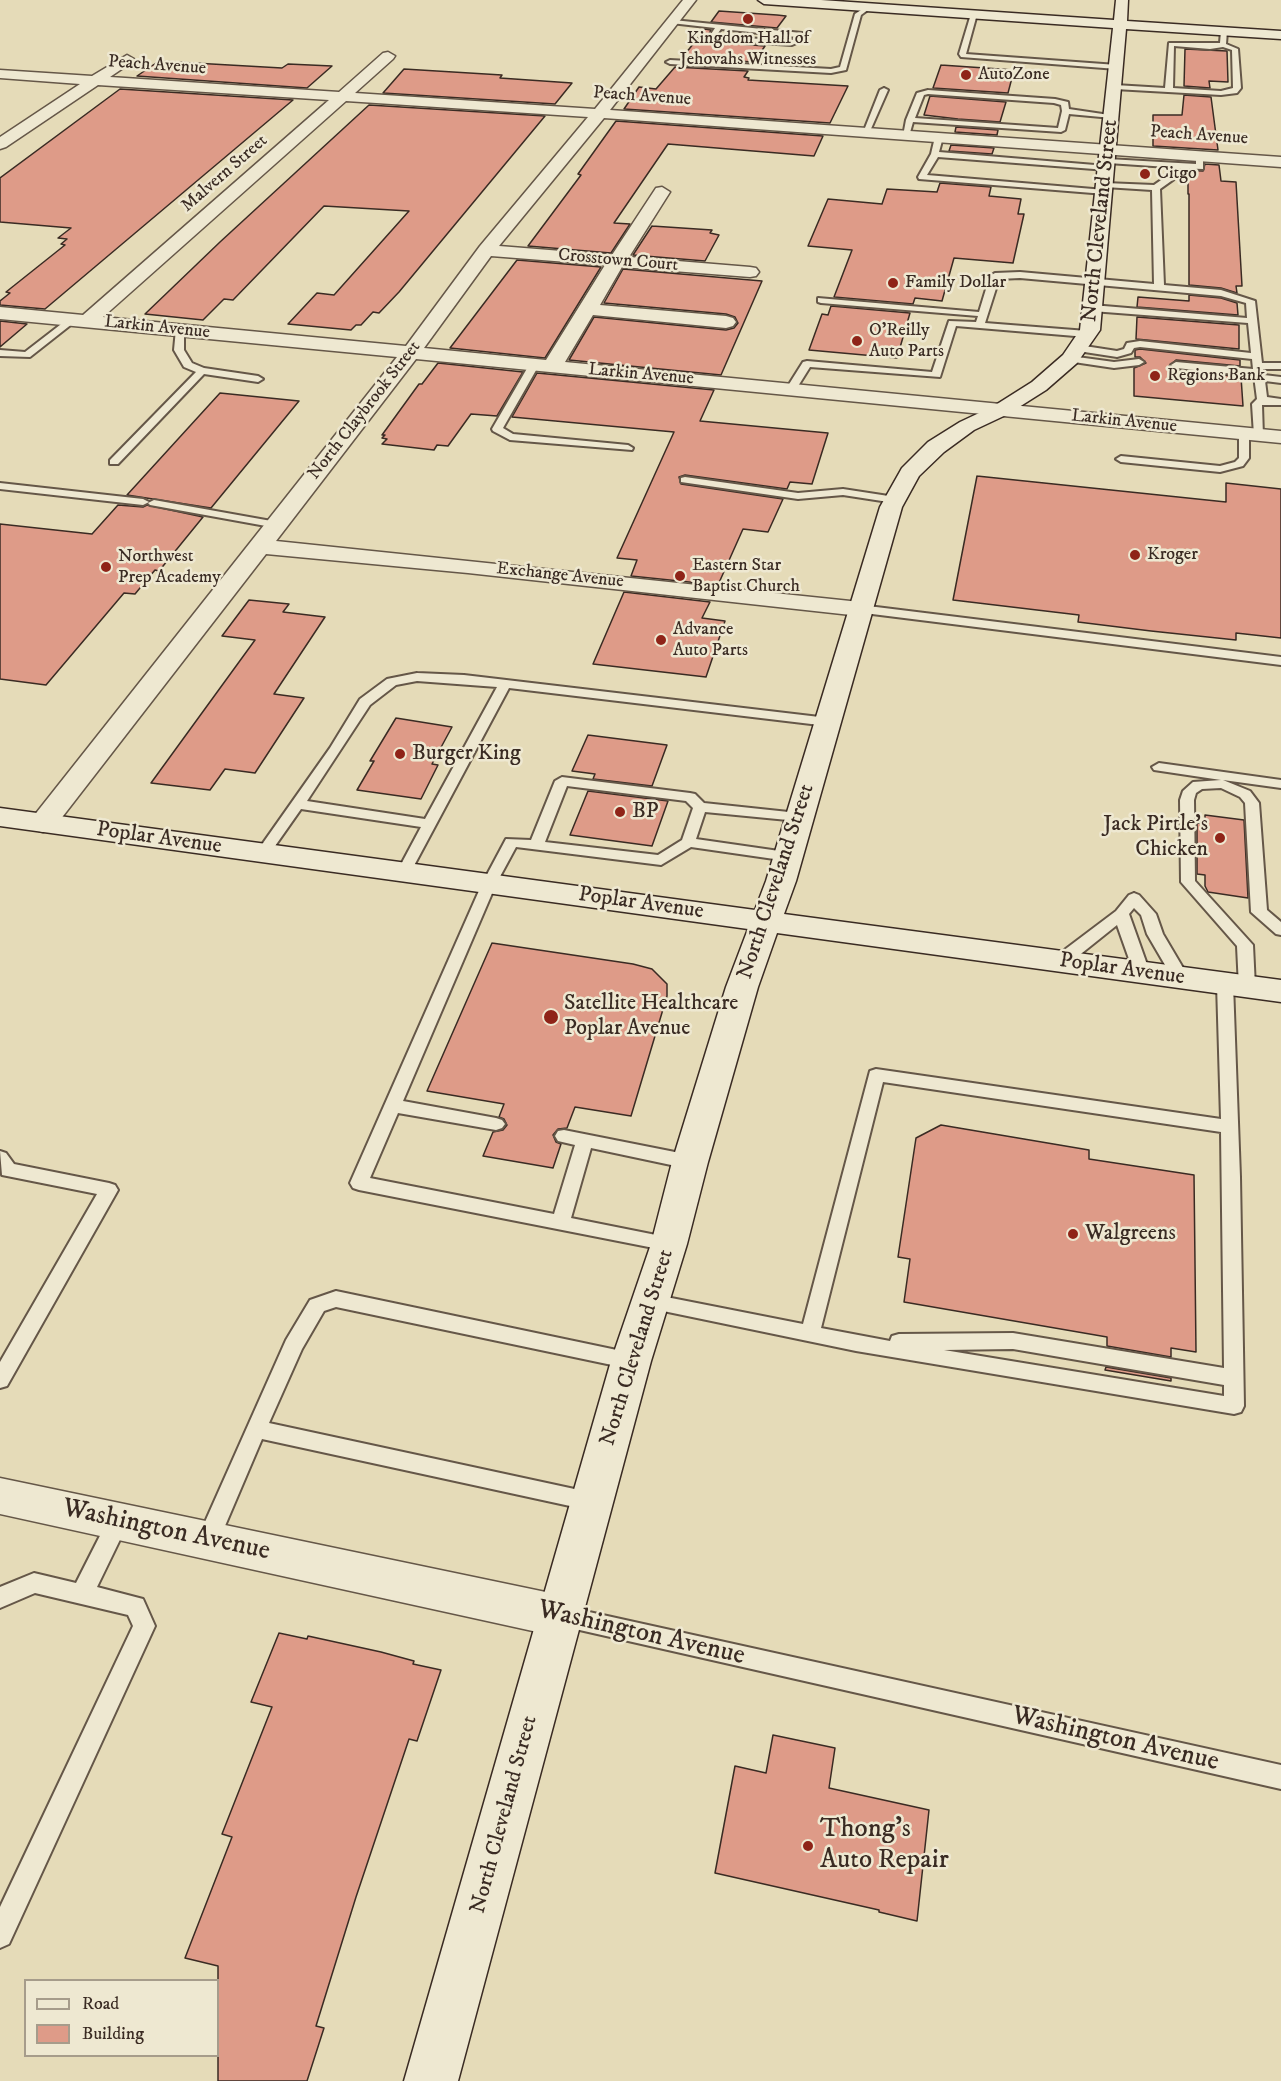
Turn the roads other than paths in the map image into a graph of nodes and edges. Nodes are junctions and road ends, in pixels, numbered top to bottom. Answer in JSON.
{"nodes":[{"id":1,"x":690,"y":0,"type":"edge"},
{"id":2,"x":764,"y":0,"type":"edge"},
{"id":3,"x":1122,"y":0,"type":"edge"},
{"id":4,"x":868,"y":7,"type":"junction"},
{"id":5,"x":974,"y":14,"type":"junction"},
{"id":6,"x":673,"y":22,"type":"junction"},
{"id":7,"x":1120,"y":24,"type":"junction"},
{"id":8,"x":719,"y":27,"type":"junction"},
{"id":9,"x":1281,"y":35,"type":"edge"},
{"id":10,"x":1224,"y":38,"type":"junction"},
{"id":11,"x":388,"y":56,"type":"dead end"},
{"id":12,"x":127,"y":59,"type":"dead end"},
{"id":13,"x":670,"y":62,"type":"dead end"},
{"id":14,"x":1117,"y":67,"type":"junction"},
{"id":15,"x":0,"y":74,"type":"edge"},
{"id":16,"x":95,"y":81,"type":"junction"},
{"id":17,"x":1170,"y":81,"type":"junction"},
{"id":18,"x":1181,"y":81,"type":"dead end"},
{"id":19,"x":1225,"y":84,"type":"dead end"},
{"id":20,"x":1236,"y":85,"type":"junction"},
{"id":21,"x":1115,"y":87,"type":"junction"},
{"id":22,"x":884,"y":90,"type":"dead end"},
{"id":23,"x":1169,"y":90,"type":"junction"},
{"id":24,"x":341,"y":98,"type":"junction"},
{"id":25,"x":1066,"y":111,"type":"junction"},
{"id":26,"x":600,"y":113,"type":"junction"},
{"id":27,"x":1112,"y":116,"type":"junction"},
{"id":28,"x":908,"y":127,"type":"junction"},
{"id":29,"x":866,"y":131,"type":"junction"},
{"id":30,"x":939,"y":137,"type":"junction"},
{"id":31,"x":0,"y":144,"type":"edge"},
{"id":32,"x":935,"y":154,"type":"junction"},
{"id":33,"x":1199,"y":156,"type":"junction"},
{"id":34,"x":1281,"y":162,"type":"edge"},
{"id":35,"x":1172,"y":165,"type":"junction"},
{"id":36,"x":1107,"y":171,"type":"junction"},
{"id":37,"x":1156,"y":188,"type":"junction"},
{"id":38,"x":662,"y":192,"type":"dead end"},
{"id":39,"x":486,"y":250,"type":"junction"},
{"id":40,"x":617,"y":261,"type":"junction"},
{"id":41,"x":750,"y":272,"type":"dead end"},
{"id":42,"x":1095,"y":280,"type":"junction"},
{"id":43,"x":1159,"y":287,"type":"junction"},
{"id":44,"x":821,"y":300,"type":"dead end"},
{"id":45,"x":1092,"y":308,"type":"junction"},
{"id":46,"x":587,"y":309,"type":"junction"},
{"id":47,"x":0,"y":314,"type":"edge"},
{"id":48,"x":983,"y":314,"type":"junction"},
{"id":49,"x":80,"y":321,"type":"junction"},
{"id":50,"x":1253,"y":321,"type":"junction"},
{"id":51,"x":726,"y":322,"type":"dead end"},
{"id":52,"x":980,"y":325,"type":"junction"},
{"id":53,"x":179,"y":331,"type":"junction"},
{"id":54,"x":1078,"y":347,"type":"junction"},
{"id":55,"x":0,"y":352,"type":"edge"},
{"id":56,"x":410,"y":354,"type":"junction"},
{"id":57,"x":1139,"y":362,"type":"dead end"},
{"id":58,"x":1176,"y":365,"type":"dead end"},
{"id":59,"x":543,"y":366,"type":"junction"},
{"id":60,"x":1281,"y":366,"type":"edge"},
{"id":61,"x":1258,"y":368,"type":"junction"},
{"id":62,"x":202,"y":370,"type":"junction"},
{"id":63,"x":258,"y":379,"type":"dead end"},
{"id":64,"x":1281,"y":380,"type":"edge"},
{"id":65,"x":791,"y":389,"type":"junction"},
{"id":66,"x":1262,"y":400,"type":"junction"},
{"id":67,"x":1281,"y":402,"type":"edge"},
{"id":68,"x":1001,"y":410,"type":"junction"},
{"id":69,"x":1252,"y":434,"type":"junction"},
{"id":70,"x":1281,"y":437,"type":"edge"},
{"id":71,"x":628,"y":448,"type":"dead end"},
{"id":72,"x":1121,"y":459,"type":"dead end"},
{"id":73,"x":114,"y":462,"type":"dead end"},
{"id":74,"x":685,"y":480,"type":"dead end"},
{"id":75,"x":0,"y":486,"type":"edge"},
{"id":76,"x":895,"y":500,"type":"junction"},
{"id":77,"x":277,"y":525,"type":"junction"},
{"id":78,"x":260,"y":546,"type":"junction"},
{"id":79,"x":860,"y":609,"type":"junction"},
{"id":80,"x":1281,"y":661,"type":"edge"},
{"id":81,"x":504,"y":685,"type":"junction"},
{"id":82,"x":828,"y":722,"type":"junction"},
{"id":83,"x":1159,"y":767,"type":"dead end"},
{"id":84,"x":1281,"y":783,"type":"edge"},
{"id":85,"x":299,"y":804,"type":"junction"},
{"id":86,"x":700,"y":807,"type":"junction"},
{"id":87,"x":798,"y":817,"type":"junction"},
{"id":88,"x":0,"y":818,"type":"edge"},
{"id":89,"x":43,"y":823,"type":"junction"},
{"id":90,"x":430,"y":825,"type":"junction"},
{"id":91,"x":688,"y":842,"type":"junction"},
{"id":92,"x":536,"y":845,"type":"junction"},
{"id":93,"x":264,"y":853,"type":"junction"},
{"id":94,"x":788,"y":856,"type":"junction"},
{"id":95,"x":404,"y":872,"type":"junction"},
{"id":96,"x":489,"y":884,"type":"junction"},
{"id":97,"x":1121,"y":914,"type":"junction"},
{"id":98,"x":766,"y":921,"type":"junction"},
{"id":99,"x":1281,"y":930,"type":"edge"},
{"id":100,"x":1061,"y":962,"type":"junction"},
{"id":101,"x":1142,"y":973,"type":"junction"},
{"id":102,"x":1181,"y":978,"type":"junction"},
{"id":103,"x":1236,"y":985,"type":"junction"},
{"id":104,"x":1281,"y":991,"type":"edge"},
{"id":105,"x":393,"y":1106,"type":"junction"},
{"id":106,"x":496,"y":1124,"type":"dead end"},
{"id":107,"x":1229,"y":1127,"type":"junction"},
{"id":108,"x":564,"y":1136,"type":"dead end"},
{"id":109,"x":585,"y":1140,"type":"junction"},
{"id":110,"x":690,"y":1162,"type":"junction"},
{"id":111,"x":3,"y":1166,"type":"edge"},
{"id":112,"x":560,"y":1223,"type":"junction"},
{"id":113,"x":669,"y":1244,"type":"junction"},
{"id":114,"x":651,"y":1302,"type":"junction"},
{"id":115,"x":810,"y":1333,"type":"junction"},
{"id":116,"x":856,"y":1343,"type":"junction"},
{"id":117,"x":631,"y":1361,"type":"junction"},
{"id":118,"x":1233,"y":1378,"type":"junction"},
{"id":119,"x":0,"y":1380,"type":"edge"},
{"id":120,"x":256,"y":1429,"type":"junction"},
{"id":121,"x":0,"y":1496,"type":"edge"},
{"id":122,"x":593,"y":1502,"type":"junction"},
{"id":123,"x":118,"y":1521,"type":"junction"},
{"id":124,"x":208,"y":1540,"type":"junction"},
{"id":125,"x":82,"y":1594,"type":"junction"},
{"id":126,"x":0,"y":1598,"type":"edge"},
{"id":127,"x":560,"y":1616,"type":"junction"},
{"id":128,"x":1281,"y":1778,"type":"edge"},
{"id":129,"x":0,"y":1935,"type":"edge"},
{"id":130,"x":431,"y":2081,"type":"edge"}],
"edges":[{"from":1,"to":6,"type":"street","name":"North Claybrook Street"},
{"from":2,"to":4,"type":"street"},
{"from":3,"to":7,"type":"street","name":"North Cleveland Street"},
{"from":4,"to":5,"type":"street"},
{"from":4,"to":13,"type":"lane"},
{"from":5,"to":7,"type":"street"},
{"from":5,"to":14,"type":"lane"},
{"from":6,"to":8,"type":"lane"},
{"from":6,"to":26,"type":"street","name":"North Claybrook Street"},
{"from":7,"to":10,"type":"street"},
{"from":7,"to":14,"type":"street","name":"North Cleveland Street"},
{"from":8,"to":8,"type":"lane"},
{"from":9,"to":10,"type":"street"},
{"from":10,"to":17,"type":"lane"},
{"from":10,"to":20,"type":"lane"},
{"from":11,"to":24,"type":"street","name":"Malvern Street"},
{"from":12,"to":16,"type":"street"},
{"from":14,"to":21,"type":"street","name":"North Cleveland Street"},
{"from":15,"to":16,"type":"street","name":"Peach Avenue"},
{"from":16,"to":24,"type":"street","name":"Peach Avenue"},
{"from":16,"to":31,"type":"street"},
{"from":17,"to":18,"type":"lane"},
{"from":17,"to":23,"type":"lane"},
{"from":19,"to":20,"type":"lane"},
{"from":20,"to":23,"type":"lane"},
{"from":21,"to":23,"type":"lane"},
{"from":21,"to":27,"type":"street","name":"North Cleveland Street"},
{"from":22,"to":29,"type":"lane"},
{"from":24,"to":26,"type":"street","name":"Peach Avenue"},
{"from":24,"to":49,"type":"street","name":"Malvern Street"},
{"from":25,"to":27,"type":"lane"},
{"from":25,"to":28,"type":"lane"},
{"from":25,"to":28,"type":"lane"},
{"from":26,"to":29,"type":"street","name":"Peach Avenue"},
{"from":26,"to":39,"type":"street","name":"North Claybrook Street"},
{"from":27,"to":36,"type":"street","name":"North Cleveland Street"},
{"from":28,"to":29,"type":"street","name":"Peach Avenue"},
{"from":28,"to":30,"type":"street","name":"Peach Avenue"},
{"from":30,"to":32,"type":"lane"},
{"from":30,"to":36,"type":"street","name":"Peach Avenue"},
{"from":32,"to":36,"type":"lane"},
{"from":32,"to":36,"type":"lane"},
{"from":33,"to":34,"type":"street","name":"Peach Avenue"},
{"from":33,"to":35,"type":"lane"},
{"from":33,"to":36,"type":"street","name":"Peach Avenue"},
{"from":35,"to":36,"type":"lane"},
{"from":35,"to":37,"type":"lane"},
{"from":36,"to":37,"type":"lane"},
{"from":36,"to":42,"type":"street","name":"North Cleveland Street"},
{"from":37,"to":43,"type":"lane"},
{"from":38,"to":40,"type":"street"},
{"from":39,"to":40,"type":"street","name":"Crosstown Court"},
{"from":39,"to":56,"type":"street","name":"North Claybrook Street"},
{"from":40,"to":41,"type":"street","name":"Crosstown Court"},
{"from":40,"to":46,"type":"street"},
{"from":42,"to":43,"type":"lane"},
{"from":42,"to":45,"type":"street","name":"North Cleveland Street"},
{"from":42,"to":48,"type":"lane"},
{"from":43,"to":50,"type":"lane"},
{"from":44,"to":48,"type":"lane"},
{"from":45,"to":50,"type":"lane"},
{"from":45,"to":54,"type":"street","name":"North Cleveland Street"},
{"from":46,"to":51,"type":"street"},
{"from":46,"to":59,"type":"street"},
{"from":47,"to":49,"type":"street","name":"Larkin Avenue"},
{"from":48,"to":52,"type":"lane"},
{"from":49,"to":53,"type":"street","name":"Larkin Avenue"},
{"from":49,"to":55,"type":"lane"},
{"from":50,"to":61,"type":"lane"},
{"from":52,"to":54,"type":"lane"},
{"from":52,"to":65,"type":"lane"},
{"from":53,"to":56,"type":"street","name":"Larkin Avenue"},
{"from":53,"to":62,"type":"lane"},
{"from":54,"to":57,"type":"lane"},
{"from":54,"to":61,"type":"lane"},
{"from":54,"to":68,"type":"street","name":"North Cleveland Street"},
{"from":56,"to":59,"type":"street","name":"Larkin Avenue"},
{"from":56,"to":77,"type":"street","name":"North Claybrook Street"},
{"from":58,"to":61,"type":"lane"},
{"from":59,"to":65,"type":"street","name":"Larkin Avenue"},
{"from":59,"to":71,"type":"lane"},
{"from":60,"to":61,"type":"lane"},
{"from":61,"to":64,"type":"lane"},
{"from":61,"to":66,"type":"lane"},
{"from":62,"to":63,"type":"lane"},
{"from":62,"to":73,"type":"lane"},
{"from":65,"to":68,"type":"street","name":"Larkin Avenue"},
{"from":66,"to":67,"type":"lane"},
{"from":66,"to":69,"type":"lane"},
{"from":68,"to":69,"type":"street","name":"Larkin Avenue"},
{"from":68,"to":76,"type":"street","name":"North Cleveland Street"},
{"from":69,"to":70,"type":"street","name":"Larkin Avenue"},
{"from":69,"to":72,"type":"lane"},
{"from":74,"to":76,"type":"lane"},
{"from":75,"to":77,"type":"lane"},
{"from":76,"to":79,"type":"street","name":"North Cleveland Street"},
{"from":77,"to":78,"type":"street","name":"North Claybrook Street"},
{"from":78,"to":79,"type":"street","name":"Exchange Avenue"},
{"from":78,"to":89,"type":"street","name":"North Claybrook Street"},
{"from":79,"to":80,"type":"lane"},
{"from":79,"to":82,"type":"street","name":"North Cleveland Street"},
{"from":81,"to":82,"type":"lane"},
{"from":81,"to":85,"type":"lane"},
{"from":81,"to":90,"type":"lane"},
{"from":82,"to":87,"type":"street","name":"North Cleveland Street"},
{"from":83,"to":84,"type":"lane"},
{"from":85,"to":90,"type":"lane"},
{"from":85,"to":93,"type":"lane"},
{"from":86,"to":87,"type":"lane"},
{"from":86,"to":91,"type":"lane"},
{"from":86,"to":92,"type":"lane"},
{"from":87,"to":94,"type":"street","name":"North Cleveland Street"},
{"from":88,"to":89,"type":"street","name":"Poplar Avenue"},
{"from":89,"to":93,"type":"street","name":"Poplar Avenue"},
{"from":90,"to":95,"type":"lane"},
{"from":91,"to":92,"type":"lane"},
{"from":91,"to":94,"type":"lane"},
{"from":92,"to":96,"type":"lane"},
{"from":93,"to":95,"type":"street","name":"Poplar Avenue"},
{"from":94,"to":98,"type":"street","name":"North Cleveland Street"},
{"from":95,"to":96,"type":"street","name":"Poplar Avenue"},
{"from":96,"to":98,"type":"street","name":"Poplar Avenue"},
{"from":96,"to":105,"type":"lane"},
{"from":97,"to":100,"type":"lane"},
{"from":97,"to":101,"type":"lane"},
{"from":97,"to":102,"type":"lane"},
{"from":98,"to":100,"type":"street","name":"Poplar Avenue"},
{"from":98,"to":110,"type":"street","name":"North Cleveland Street"},
{"from":99,"to":103,"type":"lane"},
{"from":100,"to":101,"type":"street","name":"Poplar Avenue"},
{"from":101,"to":102,"type":"street","name":"Poplar Avenue"},
{"from":102,"to":103,"type":"street","name":"Poplar Avenue"},
{"from":103,"to":104,"type":"street","name":"Poplar Avenue"},
{"from":103,"to":107,"type":"lane"},
{"from":105,"to":106,"type":"lane"},
{"from":105,"to":112,"type":"lane"},
{"from":107,"to":115,"type":"lane"},
{"from":107,"to":118,"type":"lane"},
{"from":108,"to":109,"type":"lane"},
{"from":109,"to":110,"type":"lane"},
{"from":109,"to":112,"type":"lane"},
{"from":110,"to":113,"type":"street","name":"North Cleveland Street"},
{"from":111,"to":119,"type":"lane"},
{"from":112,"to":113,"type":"lane"},
{"from":113,"to":114,"type":"street","name":"North Cleveland Street"},
{"from":114,"to":115,"type":"lane"},
{"from":114,"to":117,"type":"street","name":"North Cleveland Street"},
{"from":115,"to":116,"type":"lane"},
{"from":116,"to":118,"type":"lane"},
{"from":116,"to":118,"type":"lane"},
{"from":117,"to":120,"type":"lane"},
{"from":117,"to":122,"type":"street","name":"North Cleveland Street"},
{"from":120,"to":122,"type":"lane"},
{"from":120,"to":124,"type":"lane"},
{"from":121,"to":123,"type":"street","name":"Washington Avenue"},
{"from":122,"to":127,"type":"street","name":"North Cleveland Street"},
{"from":123,"to":124,"type":"street","name":"Washington Avenue"},
{"from":123,"to":125,"type":"lane"},
{"from":124,"to":127,"type":"street","name":"Washington Avenue"},
{"from":125,"to":126,"type":"lane"},
{"from":125,"to":129,"type":"lane"},
{"from":127,"to":128,"type":"lane","name":"Washington Avenue"},
{"from":127,"to":130,"type":"street","name":"North Cleveland Street"}]}
